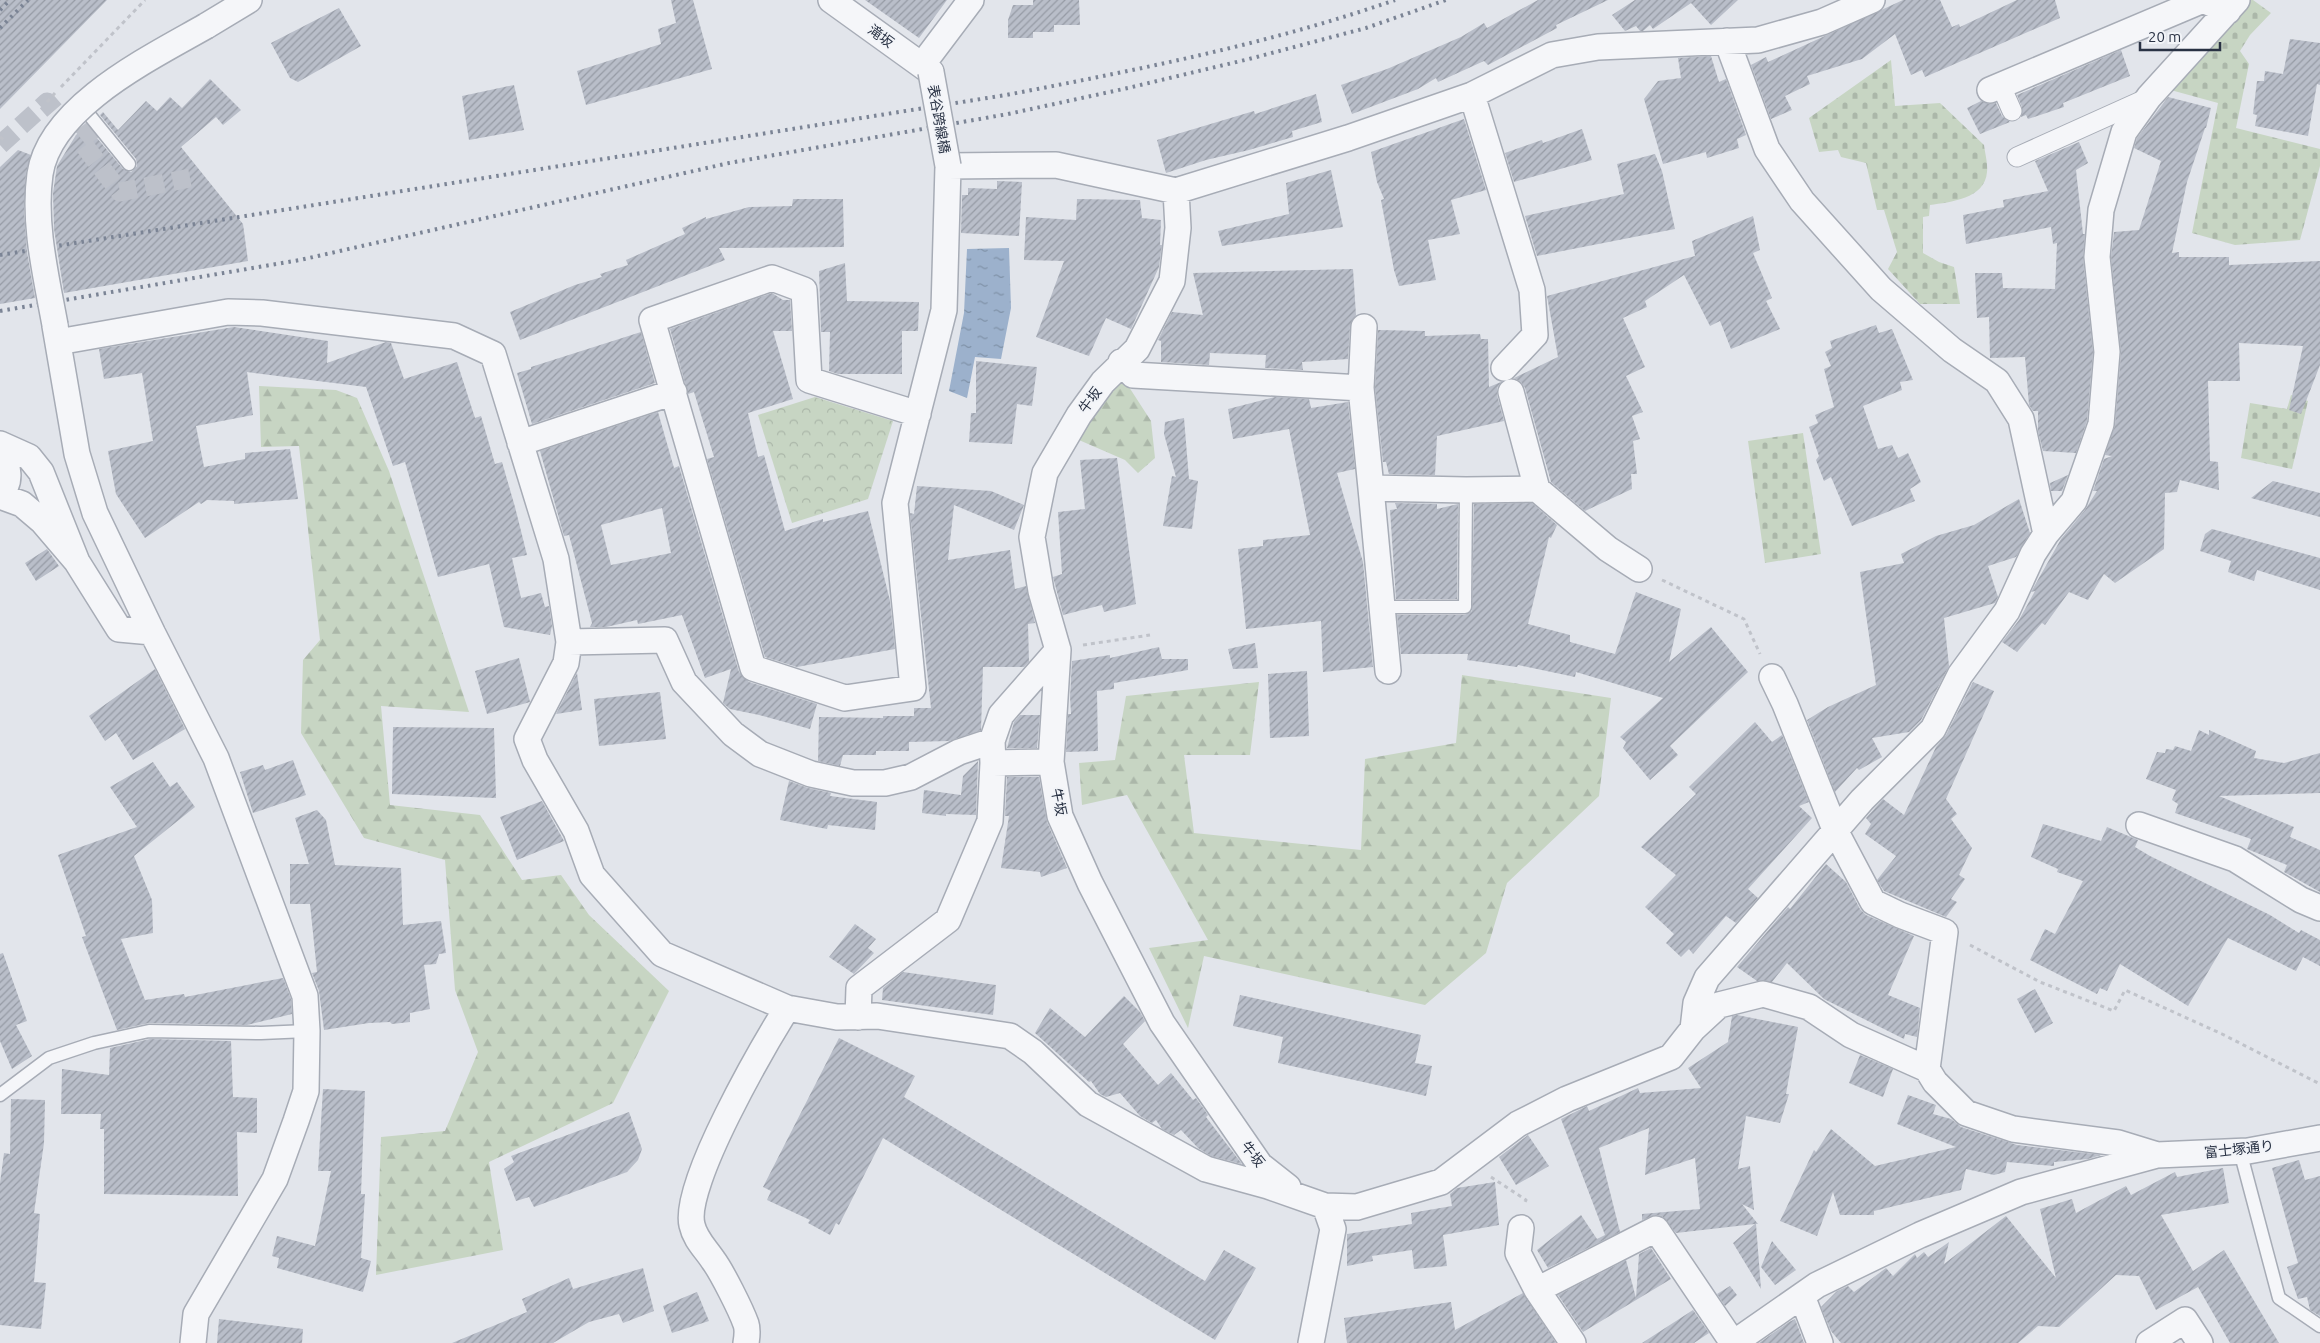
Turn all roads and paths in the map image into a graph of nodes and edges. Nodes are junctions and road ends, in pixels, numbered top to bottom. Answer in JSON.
{"nodes":[{"id":1,"x":145,"y":0,"type":"edge"},
{"id":2,"x":248,"y":0,"type":"edge"},
{"id":3,"x":831,"y":0,"type":"edge"},
{"id":4,"x":971,"y":0,"type":"edge"},
{"id":5,"x":1872,"y":0,"type":"edge"},
{"id":6,"x":2232,"y":5,"type":"edge"},
{"id":7,"x":1727,"y":41,"type":"junction"},
{"id":8,"x":926,"y":69,"type":"junction"},
{"id":9,"x":1995,"y":88,"type":"joint"},
{"id":10,"x":1472,"y":95,"type":"junction"},
{"id":11,"x":2149,"y":97,"type":"junction"},
{"id":12,"x":47,"y":102,"type":"dead end"},
{"id":13,"x":82,"y":106,"type":"junction"},
{"id":14,"x":2012,"y":111,"type":"dead end"},
{"id":15,"x":0,"y":137,"type":"edge"},
{"id":16,"x":5,"y":141,"type":"dead end"},
{"id":17,"x":2017,"y":157,"type":"dead end"},
{"id":18,"x":129,"y":164,"type":"dead end"},
{"id":19,"x":948,"y":166,"type":"junction"},
{"id":20,"x":1176,"y":190,"type":"junction"},
{"id":21,"x":1364,"y":327,"type":"dead end"},
{"id":22,"x":56,"y":333,"type":"junction"},
{"id":23,"x":1121,"y":362,"type":"junction"},
{"id":24,"x":1504,"y":368,"type":"dead end"},
{"id":25,"x":1362,"y":388,"type":"junction"},
{"id":26,"x":674,"y":392,"type":"junction"},
{"id":27,"x":1511,"y":392,"type":"dead end"},
{"id":28,"x":918,"y":414,"type":"junction"},
{"id":29,"x":520,"y":443,"type":"junction"},
{"id":30,"x":0,"y":444,"type":"edge"},
{"id":31,"x":0,"y":454,"type":"edge"},
{"id":32,"x":1370,"y":488,"type":"junction"},
{"id":33,"x":1537,"y":489,"type":"junction"},
{"id":34,"x":1466,"y":490,"type":"junction"},
{"id":35,"x":0,"y":495,"type":"edge"},
{"id":36,"x":2046,"y":534,"type":"junction"},
{"id":37,"x":77,"y":562,"type":"junction"},
{"id":38,"x":1639,"y":569,"type":"joint"},
{"id":39,"x":1383,"y":607,"type":"junction"},
{"id":40,"x":152,"y":632,"type":"junction"},
{"id":41,"x":1150,"y":635,"type":"dead end"},
{"id":42,"x":1108,"y":641,"type":"dead end"},
{"id":43,"x":569,"y":642,"type":"junction"},
{"id":44,"x":1058,"y":650,"type":"junction"},
{"id":45,"x":1388,"y":671,"type":"dead end"},
{"id":46,"x":1772,"y":678,"type":"joint"},
{"id":47,"x":993,"y":752,"type":"junction"},
{"id":48,"x":1051,"y":762,"type":"junction"},
{"id":49,"x":2139,"y":825,"type":"dead end"},
{"id":50,"x":1836,"y":832,"type":"junction"},
{"id":51,"x":2320,"y":908,"type":"edge"},
{"id":52,"x":1945,"y":932,"type":"junction"},
{"id":53,"x":788,"y":1008,"type":"junction"},
{"id":54,"x":858,"y":1017,"type":"junction"},
{"id":55,"x":1693,"y":1029,"type":"junction"},
{"id":56,"x":307,"y":1031,"type":"junction"},
{"id":57,"x":1927,"y":1068,"type":"junction"},
{"id":58,"x":2320,"y":1084,"type":"edge"},
{"id":59,"x":0,"y":1095,"type":"edge"},
{"id":60,"x":2320,"y":1138,"type":"edge"},
{"id":61,"x":2240,"y":1152,"type":"junction"},
{"id":62,"x":2157,"y":1155,"type":"junction"},
{"id":63,"x":1468,"y":1162,"type":"junction"},
{"id":64,"x":1300,"y":1197,"type":"junction"},
{"id":65,"x":1325,"y":1206,"type":"junction"},
{"id":66,"x":1521,"y":1228,"type":"joint"},
{"id":67,"x":1538,"y":1290,"type":"junction"},
{"id":68,"x":1802,"y":1296,"type":"junction"},
{"id":69,"x":2320,"y":1326,"type":"edge"},
{"id":70,"x":193,"y":1343,"type":"edge"},
{"id":71,"x":746,"y":1343,"type":"edge"},
{"id":72,"x":1311,"y":1343,"type":"edge"},
{"id":73,"x":1573,"y":1343,"type":"edge"},
{"id":74,"x":1733,"y":1343,"type":"edge"},
{"id":75,"x":1738,"y":1343,"type":"edge"},
{"id":76,"x":1820,"y":1343,"type":"edge"},
{"id":77,"x":2149,"y":1343,"type":"edge"},
{"id":78,"x":2200,"y":1343,"type":"edge"}],
"edges":[{"from":1,"to":12,"type":"path"},
{"from":2,"to":13,"type":"street","bridge":true},
{"from":3,"to":8,"type":"street","name":"滝坂"},
{"from":4,"to":8,"type":"street"},
{"from":5,"to":7,"type":"street"},
{"from":6,"to":9,"type":"street"},
{"from":6,"to":11,"type":"street"},
{"from":7,"to":10,"type":"street"},
{"from":7,"to":36,"type":"street"},
{"from":8,"to":19,"type":"street","name":"表谷跨線橋","bridge":true},
{"from":9,"to":14,"type":"street"},
{"from":10,"to":20,"type":"street"},
{"from":10,"to":24,"type":"street"},
{"from":11,"to":17,"type":"street"},
{"from":11,"to":36,"type":"street"},
{"from":13,"to":18,"type":"lane"},
{"from":13,"to":22,"type":"street","bridge":true},
{"from":15,"to":16,"type":"path"},
{"from":19,"to":20,"type":"street"},
{"from":19,"to":28,"type":"street","name":"表谷跨線橋"},
{"from":20,"to":23,"type":"street","name":"牛坂"},
{"from":21,"to":25,"type":"street"},
{"from":22,"to":29,"type":"street"},
{"from":22,"to":40,"type":"street"},
{"from":23,"to":25,"type":"street"},
{"from":23,"to":44,"type":"street","name":"牛坂"},
{"from":25,"to":32,"type":"street"},
{"from":26,"to":28,"type":"street"},
{"from":26,"to":28,"type":"street","name":"表谷跨線橋"},
{"from":26,"to":29,"type":"street"},
{"from":27,"to":33,"type":"street"},
{"from":29,"to":43,"type":"street"},
{"from":30,"to":37,"type":"street"},
{"from":31,"to":35,"type":"street"},
{"from":32,"to":34,"type":"street"},
{"from":32,"to":39,"type":"street"},
{"from":33,"to":34,"type":"street"},
{"from":33,"to":38,"type":"street"},
{"from":34,"to":39,"type":"lane"},
{"from":35,"to":37,"type":"street"},
{"from":36,"to":50,"type":"street"},
{"from":37,"to":40,"type":"street"},
{"from":38,"to":46,"type":"path"},
{"from":39,"to":45,"type":"street"},
{"from":40,"to":56,"type":"street"},
{"from":41,"to":42,"type":"path"},
{"from":43,"to":47,"type":"street"},
{"from":43,"to":53,"type":"street"},
{"from":44,"to":47,"type":"street"},
{"from":44,"to":48,"type":"street","name":"牛坂"},
{"from":46,"to":50,"type":"street"},
{"from":47,"to":48,"type":"street"},
{"from":47,"to":54,"type":"street"},
{"from":48,"to":64,"type":"street","name":"牛坂"},
{"from":49,"to":51,"type":"street"},
{"from":50,"to":52,"type":"street"},
{"from":50,"to":55,"type":"street"},
{"from":52,"to":57,"type":"street"},
{"from":52,"to":58,"type":"path"},
{"from":53,"to":54,"type":"street"},
{"from":53,"to":71,"type":"street"},
{"from":54,"to":64,"type":"street"},
{"from":55,"to":57,"type":"street"},
{"from":55,"to":63,"type":"street"},
{"from":56,"to":59,"type":"lane"},
{"from":56,"to":70,"type":"street"},
{"from":57,"to":62,"type":"street"},
{"from":60,"to":61,"type":"street","name":"富士塚通り"},
{"from":61,"to":62,"type":"street","name":"富士塚通り"},
{"from":61,"to":69,"type":"lane"},
{"from":62,"to":68,"type":"street"},
{"from":63,"to":65,"type":"street"},
{"from":63,"to":66,"type":"path"},
{"from":64,"to":65,"type":"street"},
{"from":65,"to":72,"type":"street"},
{"from":66,"to":67,"type":"street"},
{"from":67,"to":73,"type":"street"},
{"from":67,"to":74,"type":"street"},
{"from":68,"to":75,"type":"street"},
{"from":68,"to":76,"type":"street"},
{"from":77,"to":78,"type":"street"}]}
